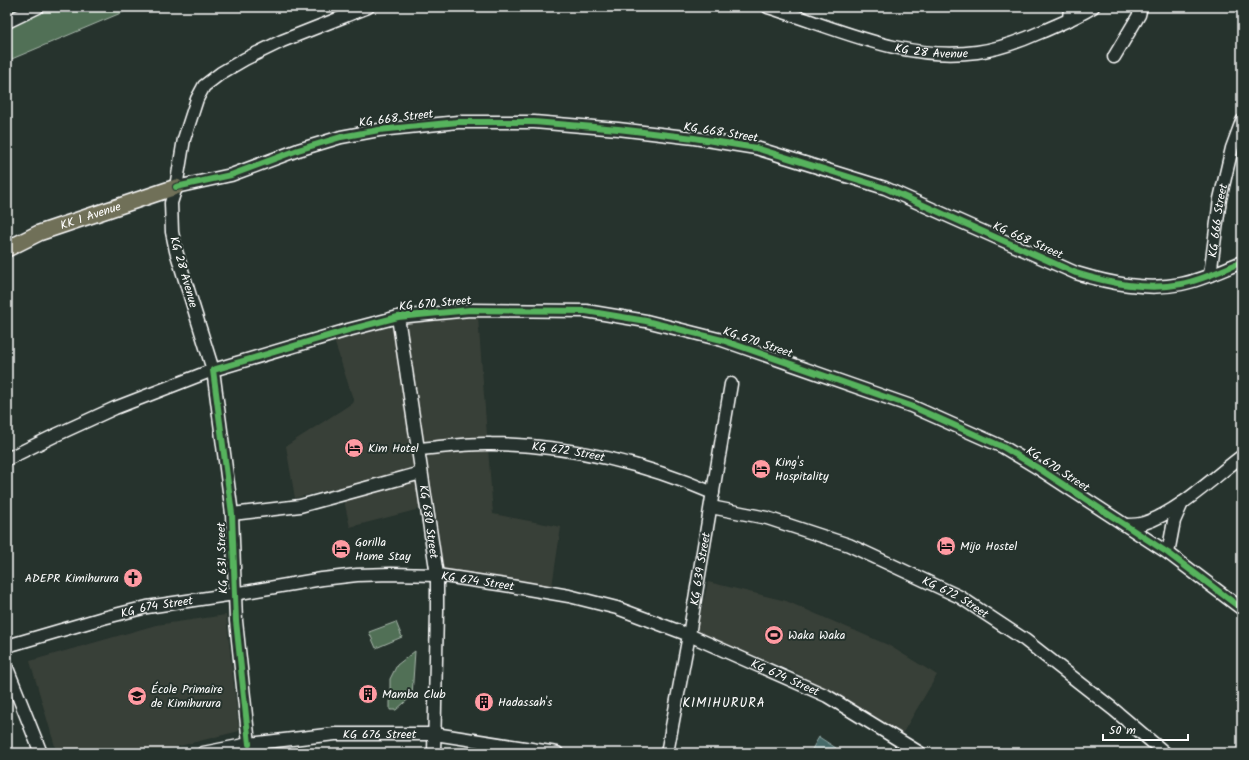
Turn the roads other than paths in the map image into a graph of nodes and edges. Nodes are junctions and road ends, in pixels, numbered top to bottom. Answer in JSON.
{"nodes":[{"id":1,"x":38,"y":7,"type":"edge"},
{"id":2,"x":368,"y":7,"type":"edge"},
{"id":3,"x":768,"y":7,"type":"edge"},
{"id":4,"x":1070,"y":7,"type":"edge"},
{"id":5,"x":1093,"y":7,"type":"edge"},
{"id":6,"x":1141,"y":7,"type":"edge"},
{"id":7,"x":1069,"y":20,"type":"junction"},
{"id":8,"x":7,"y":22,"type":"edge"},
{"id":9,"x":1114,"y":57,"type":"dead end"},
{"id":10,"x":1242,"y":121,"type":"edge"},
{"id":11,"x":176,"y":187,"type":"junction"},
{"id":12,"x":7,"y":249,"type":"edge"},
{"id":13,"x":1242,"y":262,"type":"edge"},
{"id":14,"x":1210,"y":275,"type":"junction"},
{"id":15,"x":398,"y":317,"type":"junction"},
{"id":16,"x":213,"y":370,"type":"junction"},
{"id":17,"x":731,"y":384,"type":"dead end"},
{"id":18,"x":418,"y":449,"type":"junction"},
{"id":19,"x":1242,"y":456,"type":"edge"},
{"id":20,"x":7,"y":459,"type":"edge"},
{"id":21,"x":420,"y":473,"type":"junction"},
{"id":22,"x":713,"y":493,"type":"junction"},
{"id":23,"x":1182,"y":503,"type":"junction"},
{"id":24,"x":711,"y":507,"type":"junction"},
{"id":25,"x":232,"y":514,"type":"junction"},
{"id":26,"x":1126,"y":525,"type":"junction"},
{"id":27,"x":1168,"y":553,"type":"junction"},
{"id":28,"x":437,"y":575,"type":"junction"},
{"id":29,"x":234,"y":594,"type":"junction"},
{"id":30,"x":1242,"y":609,"type":"edge"},
{"id":31,"x":689,"y":635,"type":"junction"},
{"id":32,"x":7,"y":646,"type":"edge"},
{"id":33,"x":7,"y":668,"type":"edge"},
{"id":34,"x":435,"y":734,"type":"junction"},
{"id":35,"x":249,"y":744,"type":"junction"},
{"id":36,"x":41,"y":753,"type":"edge"},
{"id":37,"x":203,"y":753,"type":"edge"},
{"id":38,"x":434,"y":753,"type":"edge"},
{"id":39,"x":557,"y":753,"type":"edge"},
{"id":40,"x":667,"y":753,"type":"edge"},
{"id":41,"x":920,"y":753,"type":"edge"},
{"id":42,"x":1165,"y":753,"type":"edge"}],
"edges":[{"from":1,"to":8,"type":"street"},
{"from":2,"to":11,"type":"street","name":"KG 28 Avenue"},
{"from":3,"to":7,"type":"street","name":"KG 28 Avenue"},
{"from":4,"to":7,"type":"street"},
{"from":5,"to":7,"type":"street","name":"KG 28 Avenue"},
{"from":6,"to":9,"type":"street"},
{"from":10,"to":14,"type":"street","name":"KG 666 Street"},
{"from":11,"to":12,"type":"main road","name":"KK 1 Avenue"},
{"from":11,"to":14,"type":"street","name":"KG 668 Street"},
{"from":11,"to":16,"type":"street","name":"KG 28 Avenue"},
{"from":13,"to":14,"type":"street","name":"KG 668 Street"},
{"from":15,"to":16,"type":"street","name":"KG 670 Street"},
{"from":15,"to":18,"type":"street","name":"KG 680 Street"},
{"from":15,"to":26,"type":"street","name":"KG 670 Street"},
{"from":16,"to":20,"type":"street"},
{"from":16,"to":25,"type":"street","name":"KG 631 Street"},
{"from":17,"to":22,"type":"street","name":"KG 639 Street"},
{"from":18,"to":21,"type":"street","name":"KG 680 Street"},
{"from":18,"to":22,"type":"street","name":"KG 672 Street"},
{"from":19,"to":23,"type":"street"},
{"from":21,"to":25,"type":"street"},
{"from":21,"to":28,"type":"street","name":"KG 680 Street"},
{"from":22,"to":24,"type":"street","name":"KG 639 Street"},
{"from":23,"to":26,"type":"street"},
{"from":23,"to":27,"type":"street"},
{"from":24,"to":31,"type":"street","name":"KG 639 Street"},
{"from":24,"to":42,"type":"street","name":"KG 672 Street"},
{"from":25,"to":29,"type":"street","name":"KG 631 Street"},
{"from":26,"to":27,"type":"street","name":"KG 670 Street"},
{"from":27,"to":30,"type":"street","name":"KG 670 Street"},
{"from":28,"to":29,"type":"street","name":"KG 674 Street"},
{"from":28,"to":31,"type":"street","name":"KG 674 Street"},
{"from":28,"to":34,"type":"street","name":"KG 680 Street"},
{"from":29,"to":32,"type":"street","name":"KG 674 Street"},
{"from":29,"to":35,"type":"street","name":"KG 631 Street"},
{"from":31,"to":40,"type":"street","name":"KG 639 Street"},
{"from":31,"to":41,"type":"street","name":"KG 674 Street"},
{"from":33,"to":36,"type":"street"},
{"from":34,"to":35,"type":"street","name":"KG 676 Street"},
{"from":34,"to":38,"type":"street","name":"KG 680 Street"},
{"from":34,"to":39,"type":"street","name":"KG 676 Street"},
{"from":35,"to":37,"type":"street","name":"KG 676 Street"}]}
